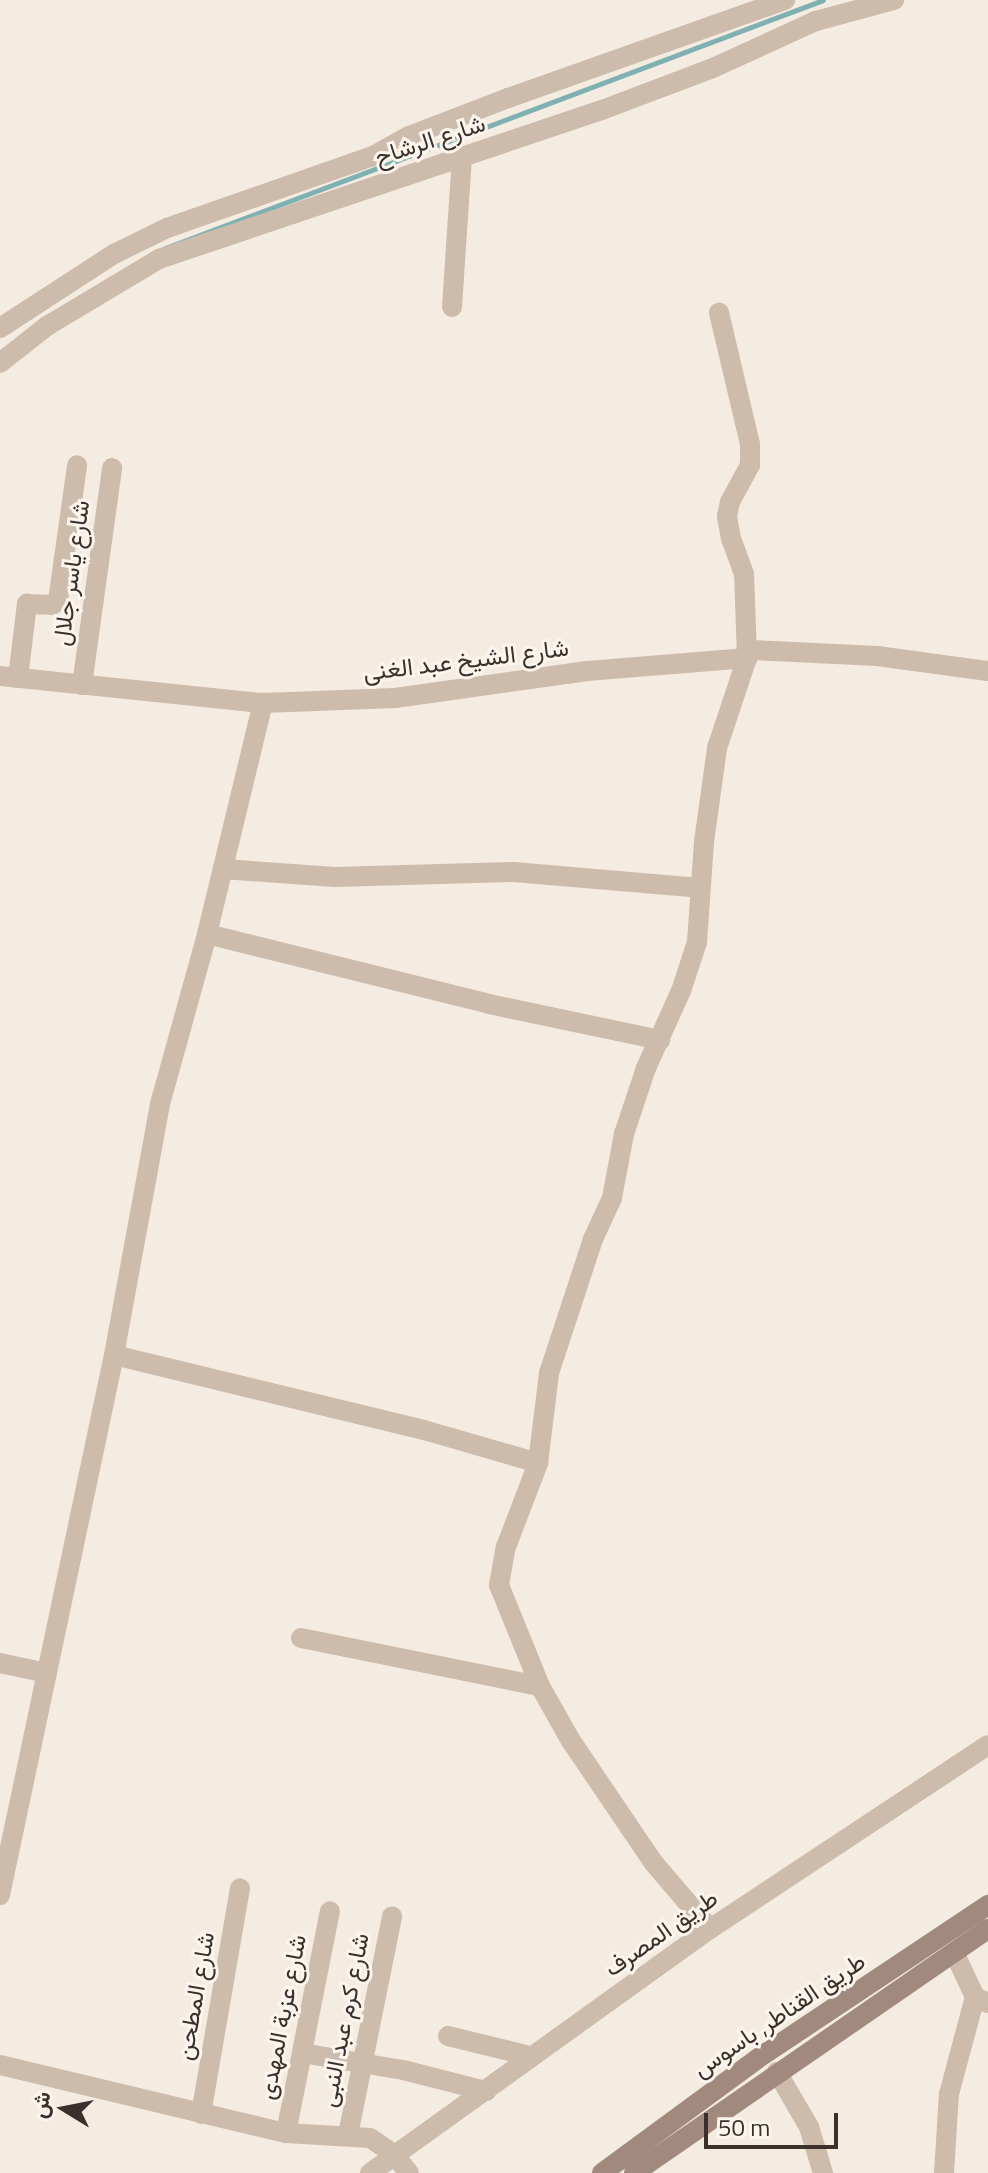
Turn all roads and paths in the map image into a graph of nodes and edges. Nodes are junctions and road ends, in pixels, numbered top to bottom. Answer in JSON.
{"nodes":[{"id":1,"x":785,"y":0,"type":"edge"},
{"id":2,"x":894,"y":0,"type":"edge"},
{"id":3,"x":462,"y":157,"type":"junction"},
{"id":4,"x":452,"y":307,"type":"dead end"},
{"id":5,"x":719,"y":313,"type":"dead end"},
{"id":6,"x":0,"y":328,"type":"edge"},
{"id":7,"x":0,"y":363,"type":"edge"},
{"id":8,"x":77,"y":465,"type":"dead end"},
{"id":9,"x":112,"y":468,"type":"dead end"},
{"id":10,"x":747,"y":658,"type":"junction"},
{"id":11,"x":988,"y":671,"type":"edge"},
{"id":12,"x":9,"y":677,"type":"edge"},
{"id":13,"x":82,"y":685,"type":"junction"},
{"id":14,"x":263,"y":703,"type":"junction"},
{"id":15,"x":223,"y":869,"type":"junction"},
{"id":16,"x":699,"y":888,"type":"junction"},
{"id":17,"x":207,"y":934,"type":"junction"},
{"id":18,"x":660,"y":1040,"type":"junction"},
{"id":19,"x":114,"y":1355,"type":"junction"},
{"id":20,"x":538,"y":1463,"type":"junction"},
{"id":21,"x":301,"y":1638,"type":"dead end"},
{"id":22,"x":0,"y":1663,"type":"edge"},
{"id":23,"x":47,"y":1673,"type":"junction"},
{"id":24,"x":540,"y":1686,"type":"junction"},
{"id":25,"x":988,"y":1745,"type":"edge"},
{"id":26,"x":240,"y":1888,"type":"dead end"},
{"id":27,"x":0,"y":1895,"type":"edge"},
{"id":28,"x":988,"y":1905,"type":"edge"},
{"id":29,"x":330,"y":1911,"type":"dead end"},
{"id":30,"x":392,"y":1916,"type":"dead end"},
{"id":31,"x":710,"y":1929,"type":"junction"},
{"id":32,"x":988,"y":1929,"type":"edge"},
{"id":33,"x":954,"y":1952,"type":"junction"},
{"id":34,"x":981,"y":2000,"type":"edge"},
{"id":35,"x":448,"y":2036,"type":"dead end"},
{"id":36,"x":302,"y":2053,"type":"junction"},
{"id":37,"x":530,"y":2056,"type":"junction"},
{"id":38,"x":363,"y":2063,"type":"junction"},
{"id":39,"x":0,"y":2065,"type":"edge"},
{"id":40,"x":777,"y":2072,"type":"junction"},
{"id":41,"x":486,"y":2091,"type":"junction"},
{"id":42,"x":201,"y":2114,"type":"junction"},
{"id":43,"x":286,"y":2133,"type":"junction"},
{"id":44,"x":348,"y":2135,"type":"junction"},
{"id":45,"x":394,"y":2154,"type":"junction"},
{"id":46,"x":642,"y":2170,"type":"edge"},
{"id":47,"x":370,"y":2173,"type":"edge"},
{"id":48,"x":409,"y":2173,"type":"edge"},
{"id":49,"x":602,"y":2173,"type":"edge"},
{"id":50,"x":823,"y":2173,"type":"edge"},
{"id":51,"x":944,"y":2173,"type":"edge"}],
"edges":[{"from":1,"to":6,"type":"street","name":"شارع الرشاح"},
{"from":2,"to":3,"type":"street","name":"شارع الرشاح"},
{"from":3,"to":4,"type":"street"},
{"from":3,"to":7,"type":"street","name":"شارع الرشاح"},
{"from":5,"to":10,"type":"street"},
{"from":8,"to":12,"type":"street"},
{"from":9,"to":13,"type":"street","name":"شارع ياسر جلال"},
{"from":10,"to":11,"type":"street","name":"شارع الشيخ عبد الغنى"},
{"from":10,"to":14,"type":"street","name":"شارع الشيخ عبد الغنى"},
{"from":10,"to":16,"type":"street"},
{"from":12,"to":13,"type":"street","name":"شارع الشيخ عبد الغنى"},
{"from":13,"to":14,"type":"street","name":"شارع الشيخ عبد الغنى"},
{"from":14,"to":15,"type":"street"},
{"from":15,"to":16,"type":"street"},
{"from":15,"to":17,"type":"street"},
{"from":16,"to":18,"type":"street"},
{"from":17,"to":18,"type":"street"},
{"from":17,"to":19,"type":"street"},
{"from":18,"to":20,"type":"street"},
{"from":19,"to":20,"type":"street"},
{"from":19,"to":23,"type":"street"},
{"from":20,"to":24,"type":"street"},
{"from":21,"to":24,"type":"street"},
{"from":22,"to":23,"type":"street"},
{"from":23,"to":27,"type":"street"},
{"from":24,"to":31,"type":"street"},
{"from":25,"to":31,"type":"street","name":"طريق المصرف"},
{"from":26,"to":42,"type":"street","name":"شارع المطحن"},
{"from":28,"to":49,"type":"main road","name":"طريق القناطر, باسوس"},
{"from":29,"to":36,"type":"street","name":"شارع عزبة المهدى"},
{"from":30,"to":38,"type":"street","name":"شارع كرم عبد النبى"},
{"from":31,"to":37,"type":"street","name":"طريق المصرف"},
{"from":32,"to":33,"type":"main road","name":"طريق القناطر, باسوس"},
{"from":33,"to":34,"type":"street"},
{"from":33,"to":40,"type":"main road","name":"طريق القناطر, باسوس"},
{"from":34,"to":51,"type":"street"},
{"from":35,"to":37,"type":"street"},
{"from":36,"to":38,"type":"street"},
{"from":36,"to":43,"type":"street","name":"شارع عزبة المهدى"},
{"from":37,"to":41,"type":"street","name":"طريق المصرف"},
{"from":38,"to":41,"type":"street"},
{"from":38,"to":44,"type":"street","name":"شارع كرم عبد النبى"},
{"from":39,"to":42,"type":"street"},
{"from":40,"to":46,"type":"main road","name":"طريق القناطر, باسوس"},
{"from":40,"to":50,"type":"street"},
{"from":41,"to":45,"type":"street","name":"طريق المصرف"},
{"from":42,"to":43,"type":"street"},
{"from":43,"to":44,"type":"street"},
{"from":44,"to":45,"type":"street"},
{"from":45,"to":47,"type":"street","name":"طريق المصرف"},
{"from":45,"to":48,"type":"street"}]}
